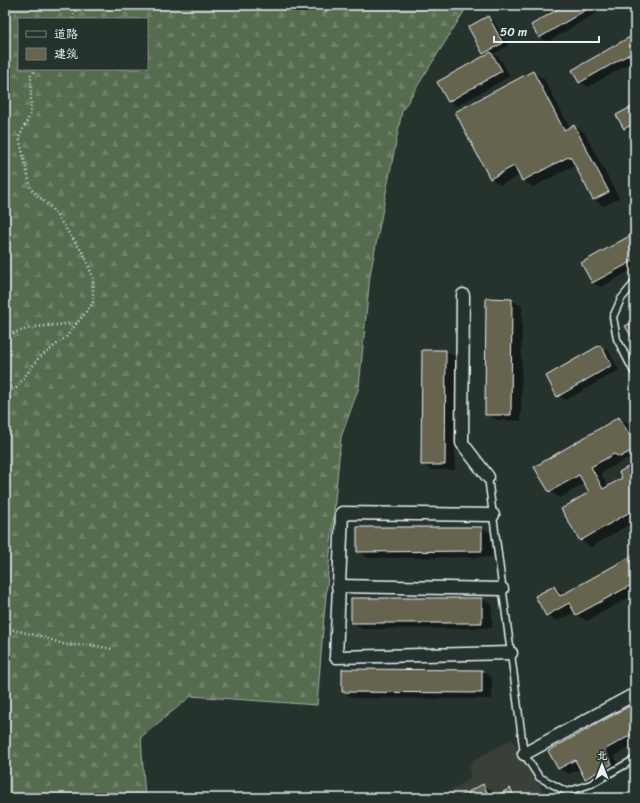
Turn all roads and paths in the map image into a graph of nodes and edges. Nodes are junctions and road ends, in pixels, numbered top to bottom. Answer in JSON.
{"nodes":[{"id":1,"x":77,"y":5,"type":"edge"},
{"id":2,"x":321,"y":5,"type":"edge"},
{"id":3,"x":326,"y":13,"type":"dead end"},
{"id":4,"x":74,"y":18,"type":"edge"},
{"id":5,"x":35,"y":70,"type":"edge"},
{"id":6,"x":635,"y":282,"type":"edge"},
{"id":7,"x":463,"y":295,"type":"dead end"},
{"id":8,"x":77,"y":323,"type":"junction"},
{"id":9,"x":5,"y":335,"type":"edge"},
{"id":10,"x":635,"y":374,"type":"edge"},
{"id":11,"x":5,"y":394,"type":"edge"},
{"id":12,"x":488,"y":477,"type":"joint"},
{"id":13,"x":493,"y":516,"type":"junction"},
{"id":14,"x":338,"y":586,"type":"junction"},
{"id":15,"x":502,"y":589,"type":"junction"},
{"id":16,"x":5,"y":628,"type":"edge"},
{"id":17,"x":112,"y":650,"type":"dead end"},
{"id":18,"x":511,"y":653,"type":"junction"},
{"id":19,"x":635,"y":694,"type":"edge"},
{"id":20,"x":524,"y":754,"type":"junction"},
{"id":21,"x":635,"y":759,"type":"edge"}],
"edges":[{"from":1,"to":4,"type":"path"},
{"from":2,"to":3,"type":"path"},
{"from":5,"to":8,"type":"path"},
{"from":6,"to":10,"type":"lane"},
{"from":7,"to":12,"type":"street"},
{"from":8,"to":9,"type":"path"},
{"from":8,"to":11,"type":"path"},
{"from":12,"to":13,"type":"lane"},
{"from":13,"to":14,"type":"street"},
{"from":13,"to":15,"type":"lane"},
{"from":14,"to":15,"type":"street"},
{"from":14,"to":18,"type":"street"},
{"from":15,"to":18,"type":"lane"},
{"from":16,"to":17,"type":"path"},
{"from":18,"to":20,"type":"lane"},
{"from":19,"to":20,"type":"street"},
{"from":20,"to":21,"type":"lane"}]}
